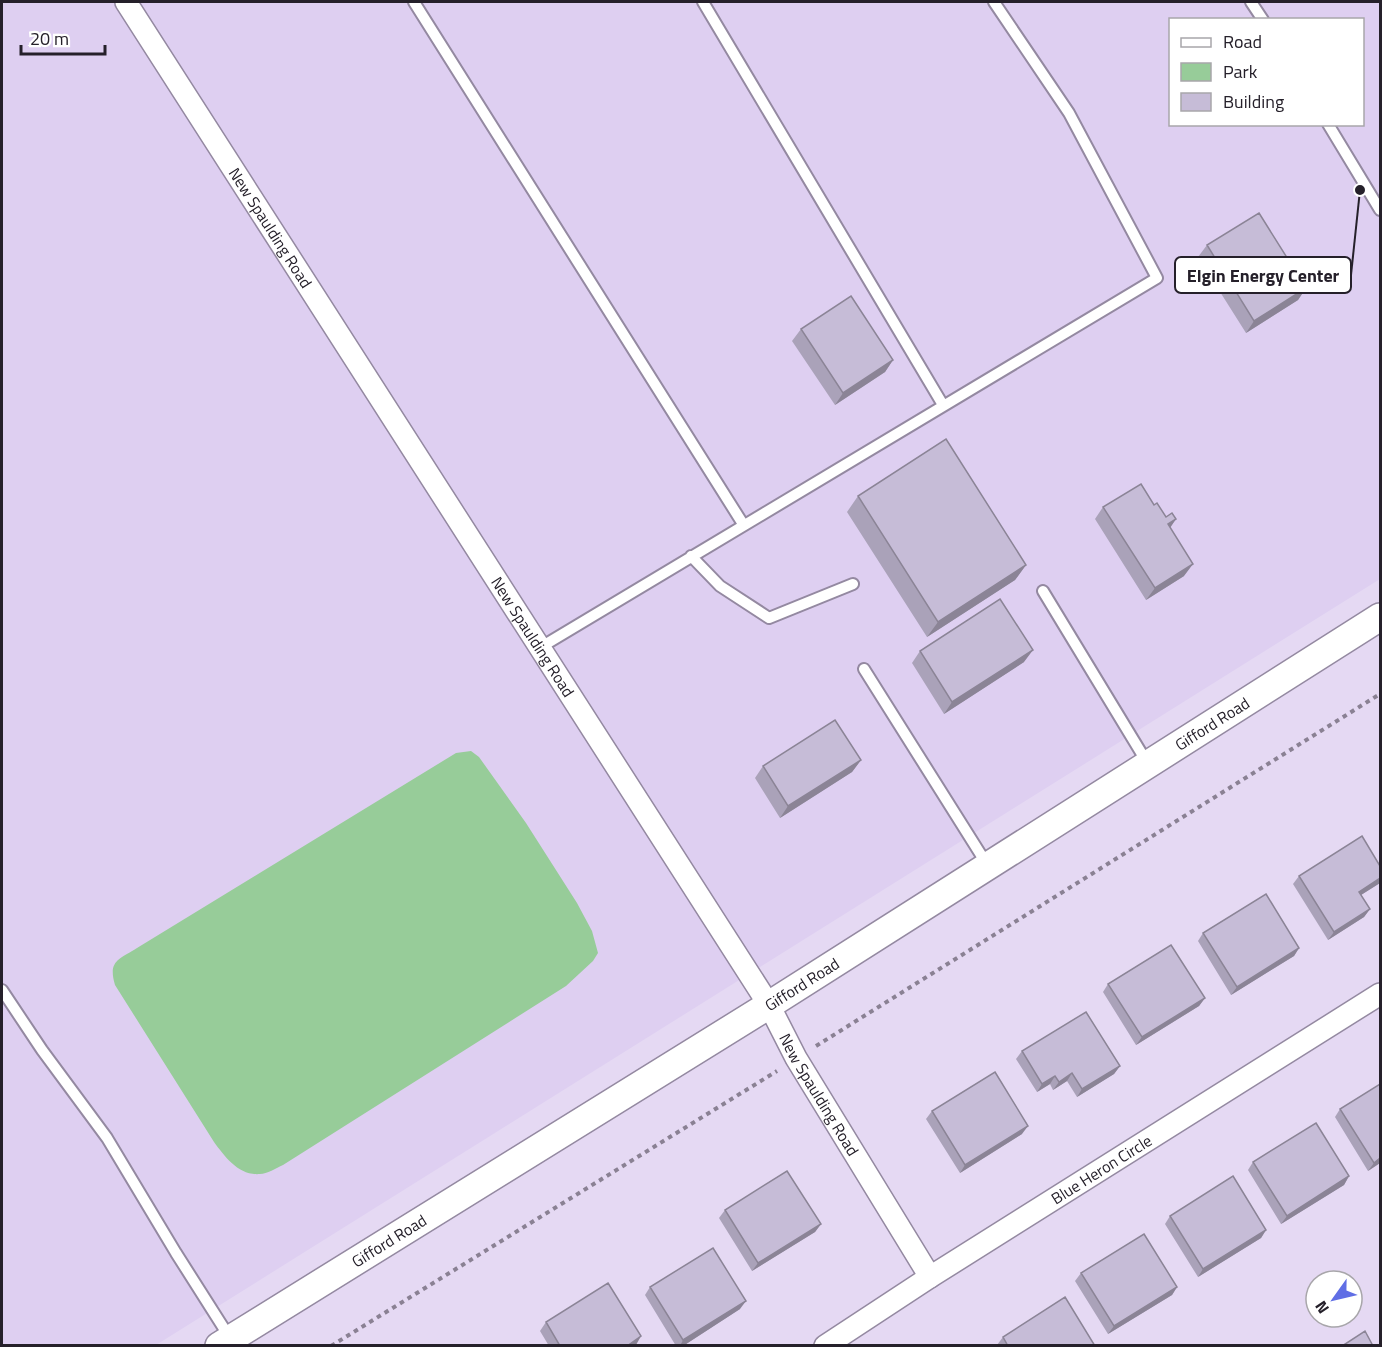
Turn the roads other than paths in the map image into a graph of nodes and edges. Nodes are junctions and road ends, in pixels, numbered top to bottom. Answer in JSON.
{"nodes":[{"id":1,"x":126,"y":2,"type":"edge"},
{"id":2,"x":414,"y":2,"type":"edge"},
{"id":3,"x":703,"y":2,"type":"edge"},
{"id":4,"x":994,"y":2,"type":"edge"},
{"id":5,"x":1251,"y":2,"type":"edge"},
{"id":6,"x":1262,"y":18,"type":"edge"},
{"id":7,"x":1329,"y":126,"type":"edge"},
{"id":8,"x":1380,"y":210,"type":"edge"},
{"id":9,"x":943,"y":405,"type":"junction"},
{"id":10,"x":744,"y":524,"type":"junction"},
{"id":11,"x":691,"y":556,"type":"junction"},
{"id":12,"x":853,"y":584,"type":"dead end"},
{"id":13,"x":1043,"y":591,"type":"dead end"},
{"id":14,"x":1380,"y":617,"type":"edge"},
{"id":15,"x":541,"y":647,"type":"junction"},
{"id":16,"x":864,"y":669,"type":"dead end"},
{"id":17,"x":1148,"y":765,"type":"junction"},
{"id":18,"x":988,"y":866,"type":"junction"},
{"id":19,"x":2,"y":990,"type":"edge"},
{"id":20,"x":1380,"y":994,"type":"edge"},
{"id":21,"x":769,"y":1005,"type":"junction"},
{"id":22,"x":930,"y":1277,"type":"junction"},
{"id":23,"x":225,"y":1342,"type":"edge"},
{"id":24,"x":825,"y":1346,"type":"edge"}],
"edges":[{"from":1,"to":15,"type":"street","name":"New Spaulding Road"},
{"from":2,"to":10,"type":"lane"},
{"from":3,"to":9,"type":"lane"},
{"from":4,"to":9,"type":"lane"},
{"from":5,"to":6,"type":"lane"},
{"from":7,"to":8,"type":"lane"},
{"from":9,"to":10,"type":"lane"},
{"from":10,"to":11,"type":"lane"},
{"from":11,"to":12,"type":"lane"},
{"from":11,"to":15,"type":"lane"},
{"from":13,"to":17,"type":"lane"},
{"from":14,"to":17,"type":"street","name":"Gifford Road"},
{"from":15,"to":21,"type":"street","name":"New Spaulding Road"},
{"from":16,"to":18,"type":"lane"},
{"from":17,"to":18,"type":"street","name":"Gifford Road"},
{"from":18,"to":21,"type":"street","name":"Gifford Road"},
{"from":19,"to":23,"type":"lane"},
{"from":20,"to":22,"type":"street","name":"Blue Heron Circle"},
{"from":21,"to":22,"type":"street","name":"New Spaulding Road"},
{"from":21,"to":23,"type":"street","name":"Gifford Road"},
{"from":22,"to":24,"type":"street","name":"Blue Heron Circle"}]}
